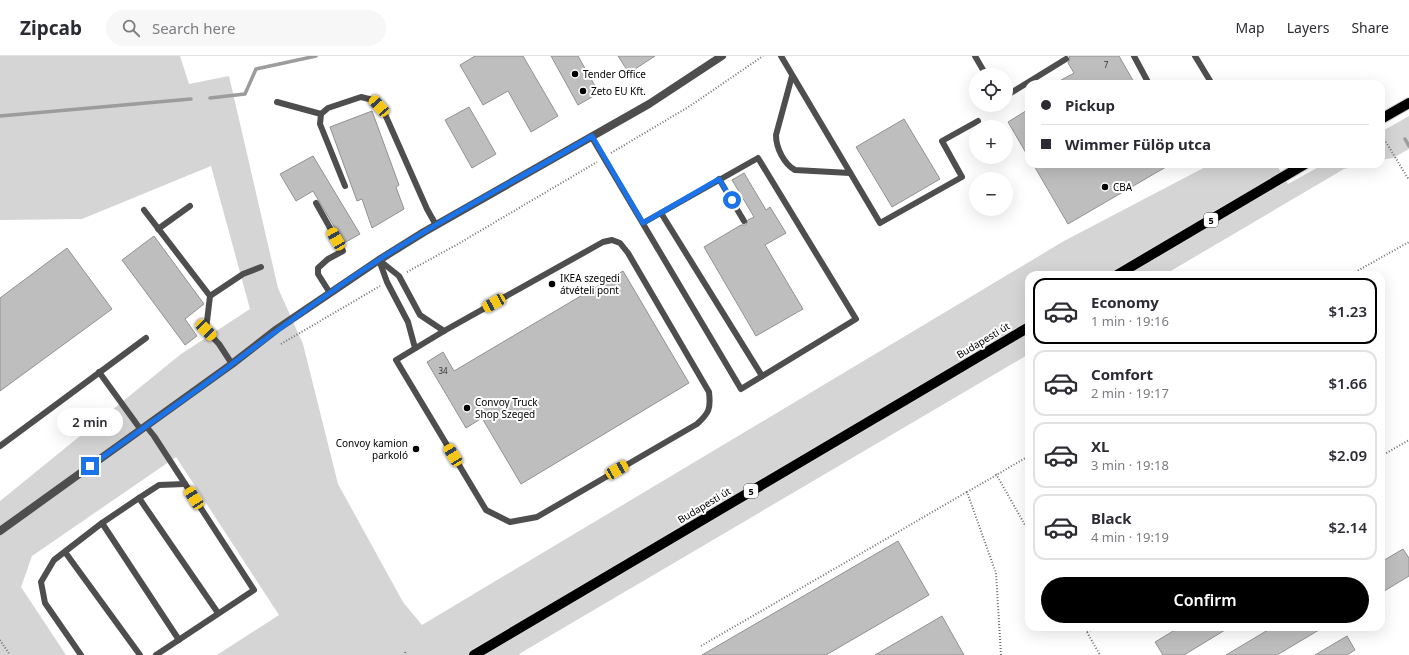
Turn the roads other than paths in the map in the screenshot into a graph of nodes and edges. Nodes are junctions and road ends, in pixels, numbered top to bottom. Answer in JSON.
{"nodes":[{"id":1,"x":722,"y":56,"type":"edge"},
{"id":2,"x":781,"y":56,"type":"edge"},
{"id":3,"x":975,"y":56,"type":"edge"},
{"id":4,"x":1134,"y":56,"type":"edge"},
{"id":5,"x":1195,"y":56,"type":"edge"},
{"id":6,"x":1066,"y":59,"type":"dead end"},
{"id":7,"x":982,"y":68,"type":"edge"},
{"id":8,"x":792,"y":76,"type":"junction"},
{"id":9,"x":1032,"y":80,"type":"edge"},
{"id":10,"x":1147,"y":80,"type":"edge"},
{"id":11,"x":1210,"y":80,"type":"edge"},
{"id":12,"x":1025,"y":84,"type":"edge"},
{"id":13,"x":1013,"y":92,"type":"edge"},
{"id":14,"x":277,"y":102,"type":"dead end"},
{"id":15,"x":1409,"y":103,"type":"edge"},
{"id":16,"x":321,"y":114,"type":"junction"},
{"id":17,"x":1385,"y":117,"type":"edge"},
{"id":18,"x":969,"y":126,"type":"edge"},
{"id":19,"x":592,"y":136,"type":"junction"},
{"id":20,"x":1298,"y":168,"type":"edge"},
{"id":21,"x":850,"y":173,"type":"junction"},
{"id":22,"x":719,"y":179,"type":"junction"},
{"id":23,"x":345,"y":186,"type":"dead end"},
{"id":24,"x":316,"y":203,"type":"dead end"},
{"id":25,"x":190,"y":206,"type":"dead end"},
{"id":26,"x":144,"y":210,"type":"dead end"},
{"id":27,"x":662,"y":212,"type":"junction"},
{"id":28,"x":744,"y":221,"type":"dead end"},
{"id":29,"x":643,"y":223,"type":"junction"},
{"id":30,"x":436,"y":225,"type":"junction"},
{"id":31,"x":158,"y":228,"type":"junction"},
{"id":32,"x":379,"y":260,"type":"junction"},
{"id":33,"x":261,"y":267,"type":"dead end"},
{"id":34,"x":1124,"y":271,"type":"edge"},
{"id":35,"x":330,"y":293,"type":"junction"},
{"id":36,"x":210,"y":296,"type":"junction"},
{"id":37,"x":420,"y":315,"type":"junction"},
{"id":38,"x":408,"y":322,"type":"junction"},
{"id":39,"x":1025,"y":329,"type":"edge"},
{"id":40,"x":444,"y":331,"type":"junction"},
{"id":41,"x":146,"y":338,"type":"dead end"},
{"id":42,"x":415,"y":348,"type":"junction"},
{"id":43,"x":232,"y":364,"type":"junction"},
{"id":44,"x":99,"y":372,"type":"junction"},
{"id":45,"x":762,"y":376,"type":"junction"},
{"id":46,"x":144,"y":428,"type":"junction"},
{"id":47,"x":0,"y":446,"type":"edge"},
{"id":48,"x":185,"y":484,"type":"junction"},
{"id":49,"x":139,"y":498,"type":"junction"},
{"id":50,"x":102,"y":523,"type":"junction"},
{"id":51,"x":0,"y":531,"type":"edge"},
{"id":52,"x":65,"y":552,"type":"junction"},
{"id":53,"x":218,"y":613,"type":"junction"},
{"id":54,"x":179,"y":640,"type":"junction"},
{"id":55,"x":81,"y":655,"type":"edge"},
{"id":56,"x":140,"y":655,"type":"edge"},
{"id":57,"x":156,"y":655,"type":"edge"},
{"id":58,"x":474,"y":655,"type":"edge"}],
"edges":[{"from":1,"to":19,"type":"street"},
{"from":2,"to":8,"type":"lane"},
{"from":3,"to":7,"type":"lane"},
{"from":4,"to":10,"type":"lane"},
{"from":5,"to":11,"type":"lane"},
{"from":6,"to":9,"type":"lane"},
{"from":8,"to":21,"type":"lane"},
{"from":8,"to":21,"type":"lane"},
{"from":12,"to":13,"type":"lane"},
{"from":14,"to":16,"type":"lane"},
{"from":15,"to":17,"type":"main road"},
{"from":16,"to":23,"type":"lane"},
{"from":16,"to":30,"type":"lane"},
{"from":18,"to":21,"type":"lane"},
{"from":19,"to":29,"type":"lane"},
{"from":19,"to":30,"type":"street"},
{"from":20,"to":34,"type":"main road","number":"5"},
{"from":22,"to":27,"type":"lane"},
{"from":22,"to":28,"type":"lane"},
{"from":22,"to":45,"type":"lane"},
{"from":24,"to":35,"type":"lane"},
{"from":25,"to":31,"type":"lane"},
{"from":26,"to":31,"type":"lane"},
{"from":27,"to":29,"type":"lane"},
{"from":27,"to":45,"type":"lane"},
{"from":29,"to":45,"type":"lane"},
{"from":30,"to":32,"type":"street"},
{"from":31,"to":36,"type":"lane"},
{"from":32,"to":35,"type":"street"},
{"from":32,"to":37,"type":"lane"},
{"from":32,"to":38,"type":"lane"},
{"from":33,"to":36,"type":"lane"},
{"from":35,"to":43,"type":"street"},
{"from":36,"to":43,"type":"lane"},
{"from":37,"to":38,"type":"lane"},
{"from":37,"to":40,"type":"lane"},
{"from":38,"to":42,"type":"lane"},
{"from":39,"to":58,"type":"main road","name":"Budapesti út","number":"5"},
{"from":40,"to":42,"type":"lane"},
{"from":40,"to":42,"type":"lane"},
{"from":41,"to":44,"type":"lane"},
{"from":43,"to":46,"type":"street"},
{"from":44,"to":46,"type":"lane"},
{"from":44,"to":47,"type":"lane"},
{"from":46,"to":48,"type":"lane"},
{"from":46,"to":51,"type":"street"},
{"from":48,"to":49,"type":"lane"},
{"from":48,"to":53,"type":"lane"},
{"from":49,"to":50,"type":"lane"},
{"from":49,"to":53,"type":"lane"},
{"from":50,"to":52,"type":"lane"},
{"from":50,"to":54,"type":"lane"},
{"from":52,"to":55,"type":"lane"},
{"from":52,"to":56,"type":"lane"},
{"from":53,"to":54,"type":"lane"},
{"from":54,"to":57,"type":"lane"}]}
